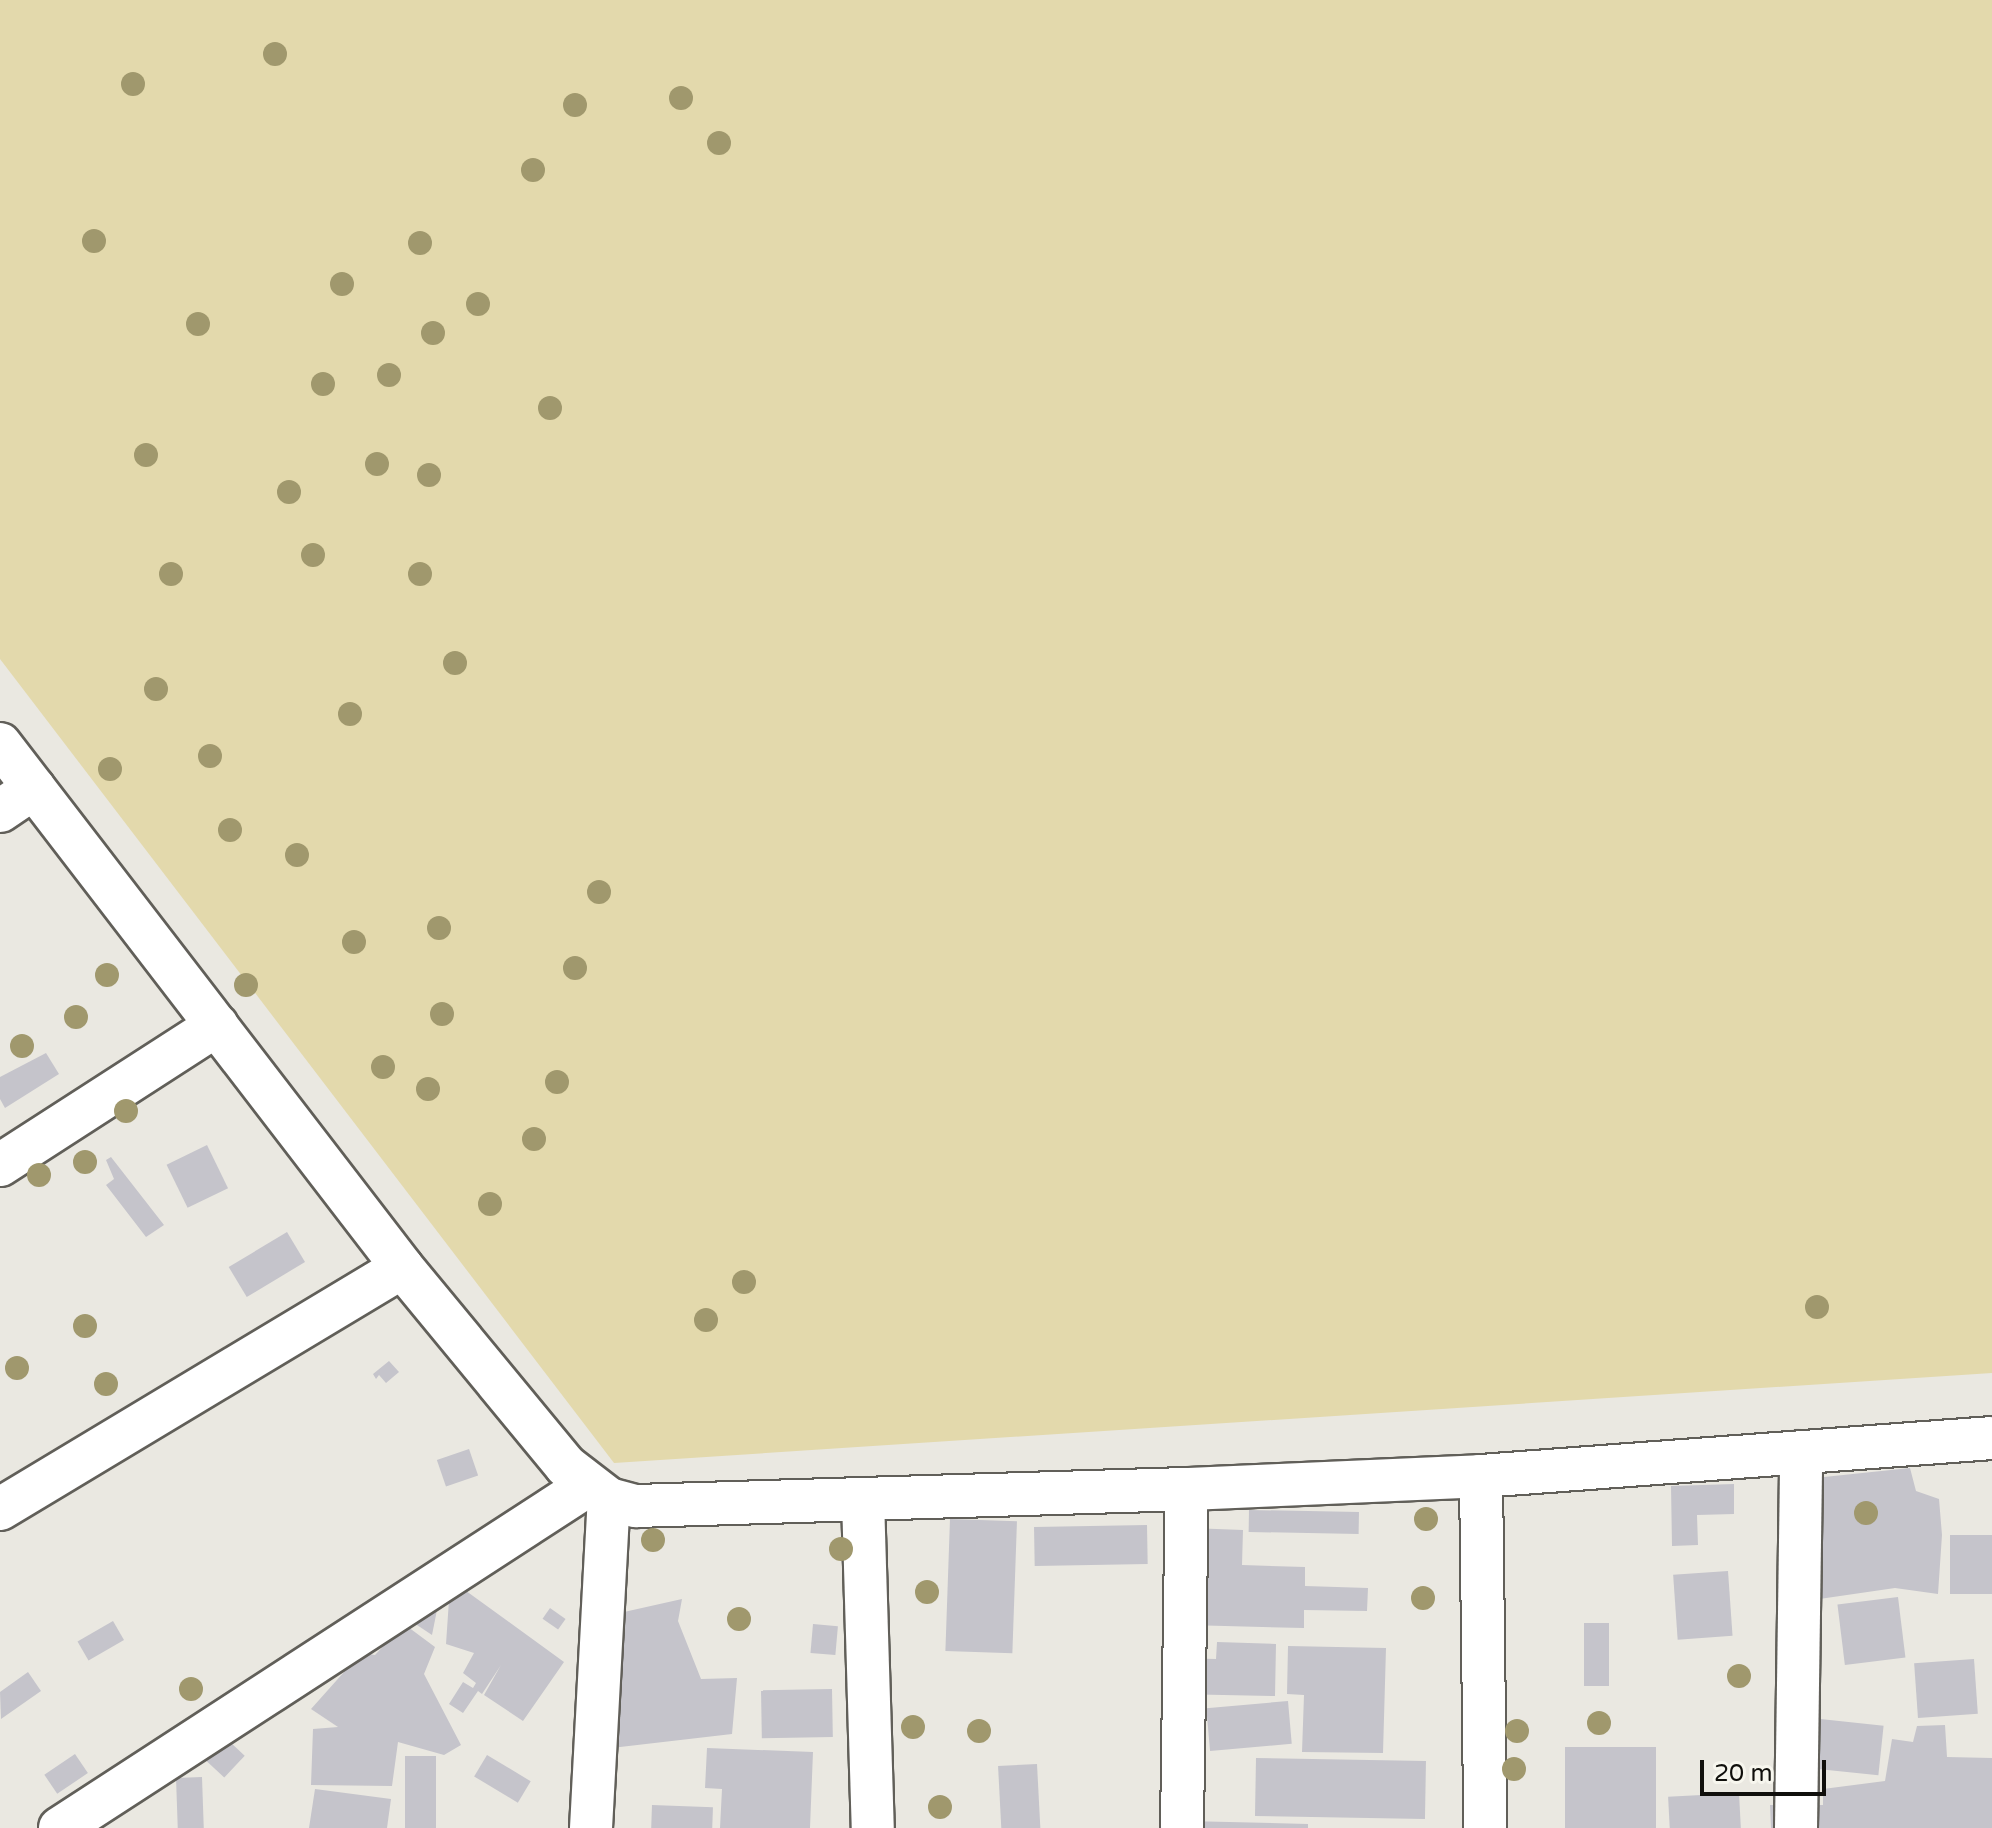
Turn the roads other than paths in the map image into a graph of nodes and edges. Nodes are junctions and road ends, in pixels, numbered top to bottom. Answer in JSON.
{"nodes":[{"id":1,"x":0,"y":744,"type":"edge"},
{"id":2,"x":34,"y":788,"type":"junction"},
{"id":3,"x":0,"y":811,"type":"edge"},
{"id":4,"x":217,"y":1025,"type":"junction"},
{"id":5,"x":0,"y":1165,"type":"edge"},
{"id":6,"x":402,"y":1267,"type":"junction"},
{"id":7,"x":1992,"y":1438,"type":"edge"},
{"id":8,"x":1801,"y":1452,"type":"junction"},
{"id":9,"x":1481,"y":1476,"type":"junction"},
{"id":10,"x":1187,"y":1489,"type":"junction"},
{"id":11,"x":598,"y":1492,"type":"junction"},
{"id":12,"x":863,"y":1499,"type":"junction"},
{"id":13,"x":0,"y":1509,"type":"edge"},
{"id":14,"x":60,"y":1828,"type":"edge"},
{"id":15,"x":591,"y":1828,"type":"edge"},
{"id":16,"x":873,"y":1828,"type":"edge"},
{"id":17,"x":1182,"y":1828,"type":"edge"},
{"id":18,"x":1485,"y":1828,"type":"edge"},
{"id":19,"x":1796,"y":1828,"type":"edge"}],
"edges":[{"from":1,"to":2,"type":"street"},
{"from":2,"to":3,"type":"street"},
{"from":2,"to":4,"type":"street"},
{"from":4,"to":5,"type":"street"},
{"from":4,"to":6,"type":"street"},
{"from":6,"to":11,"type":"street"},
{"from":6,"to":13,"type":"street"},
{"from":7,"to":8,"type":"street"},
{"from":8,"to":9,"type":"street"},
{"from":8,"to":19,"type":"street"},
{"from":9,"to":10,"type":"street"},
{"from":9,"to":18,"type":"street"},
{"from":10,"to":12,"type":"street"},
{"from":10,"to":17,"type":"street"},
{"from":11,"to":12,"type":"street"},
{"from":11,"to":14,"type":"street"},
{"from":11,"to":15,"type":"street"},
{"from":12,"to":16,"type":"street"}]}
